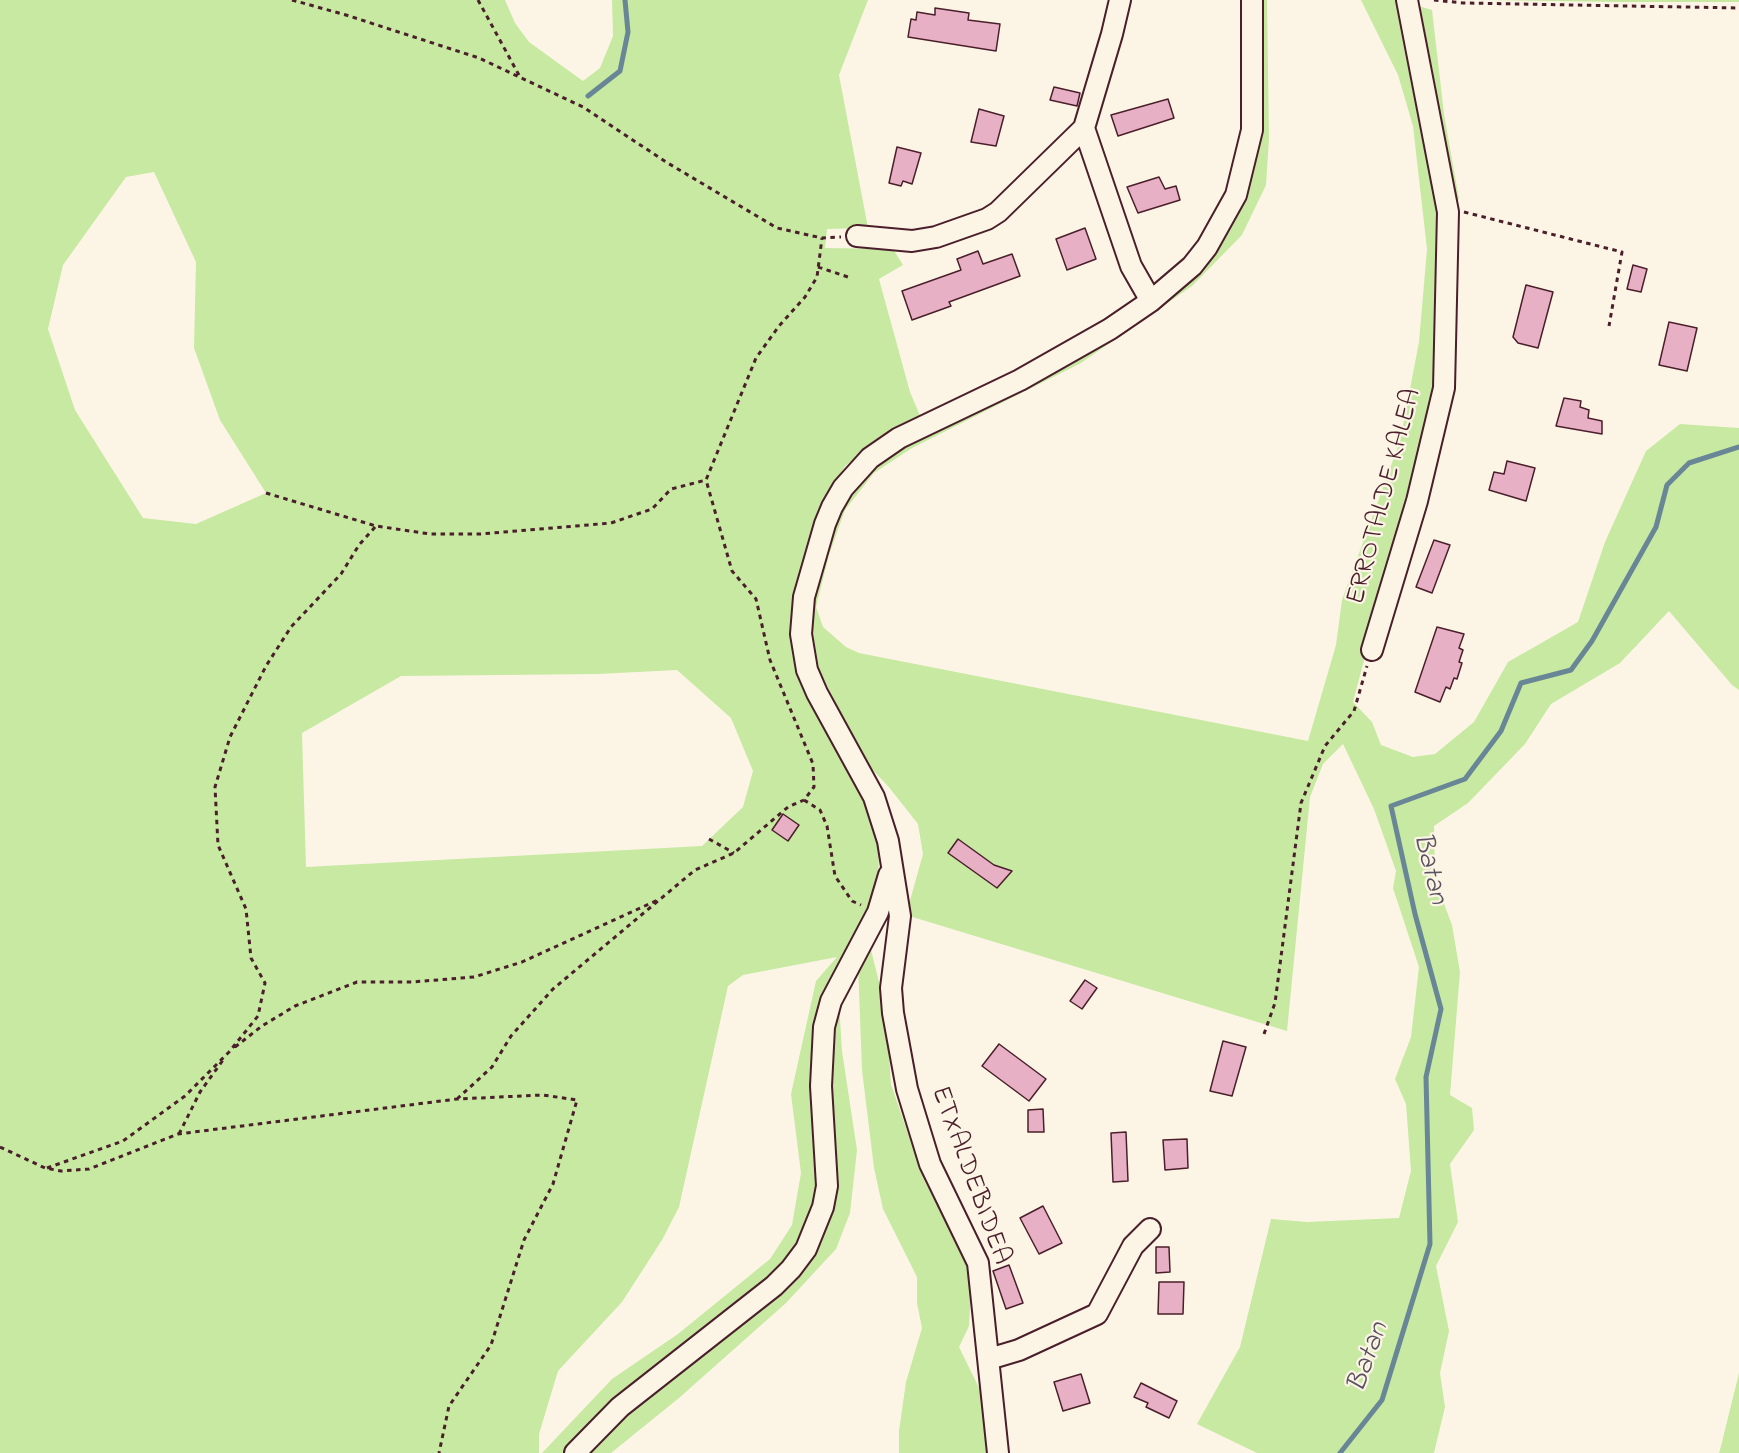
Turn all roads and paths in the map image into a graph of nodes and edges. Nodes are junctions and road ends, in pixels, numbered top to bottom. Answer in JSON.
{"nodes":[{"id":1,"x":291,"y":0,"type":"edge"},
{"id":2,"x":478,"y":0,"type":"edge"},
{"id":3,"x":1120,"y":0,"type":"edge"},
{"id":4,"x":1252,"y":0,"type":"edge"},
{"id":5,"x":1407,"y":0,"type":"edge"},
{"id":6,"x":1434,"y":0,"type":"edge"},
{"id":7,"x":1739,"y":8,"type":"edge"},
{"id":8,"x":521,"y":78,"type":"junction"},
{"id":9,"x":1084,"y":128,"type":"junction"},
{"id":10,"x":1448,"y":212,"type":"junction"},
{"id":11,"x":857,"y":236,"type":"dead end"},
{"id":12,"x":818,"y":267,"type":"junction"},
{"id":13,"x":848,"y":276,"type":"dead end"},
{"id":14,"x":1151,"y":301,"type":"junction"},
{"id":15,"x":1609,"y":326,"type":"dead end"},
{"id":16,"x":706,"y":480,"type":"junction"},
{"id":17,"x":266,"y":493,"type":"dead end"},
{"id":18,"x":376,"y":526,"type":"junction"},
{"id":19,"x":1372,"y":650,"type":"joint"},
{"id":20,"x":804,"y":800,"type":"junction"},
{"id":21,"x":709,"y":839,"type":"dead end"},
{"id":22,"x":734,"y":853,"type":"junction"},
{"id":23,"x":890,"y":869,"type":"junction"},
{"id":24,"x":664,"y":897,"type":"junction"},
{"id":25,"x":878,"y":912,"type":"junction"},
{"id":26,"x":1264,"y":1034,"type":"dead end"},
{"id":27,"x":229,"y":1052,"type":"junction"},
{"id":28,"x":458,"y":1099,"type":"junction"},
{"id":29,"x":178,"y":1134,"type":"junction"},
{"id":30,"x":0,"y":1147,"type":"edge"},
{"id":31,"x":45,"y":1168,"type":"junction"},
{"id":32,"x":1150,"y":1229,"type":"dead end"},
{"id":33,"x":988,"y":1359,"type":"junction"},
{"id":34,"x":439,"y":1453,"type":"edge"},
{"id":35,"x":575,"y":1453,"type":"edge"},
{"id":36,"x":998,"y":1453,"type":"edge"}],
"edges":[{"from":1,"to":8,"type":"path"},
{"from":2,"to":8,"type":"path"},
{"from":3,"to":9,"type":"street"},
{"from":4,"to":14,"type":"street"},
{"from":5,"to":10,"type":"street","name":"ERROTALDE KALEA"},
{"from":6,"to":7,"type":"path"},
{"from":8,"to":12,"type":"path"},
{"from":9,"to":11,"type":"street"},
{"from":9,"to":14,"type":"street"},
{"from":10,"to":15,"type":"path"},
{"from":10,"to":19,"type":"street","name":"ERROTALDE KALEA"},
{"from":12,"to":13,"type":"path"},
{"from":12,"to":16,"type":"path"},
{"from":14,"to":23,"type":"street"},
{"from":16,"to":18,"type":"path"},
{"from":16,"to":20,"type":"path"},
{"from":17,"to":18,"type":"path"},
{"from":18,"to":27,"type":"path"},
{"from":19,"to":26,"type":"path"},
{"from":20,"to":22,"type":"path"},
{"from":20,"to":25,"type":"path"},
{"from":21,"to":22,"type":"path"},
{"from":22,"to":24,"type":"path"},
{"from":23,"to":25,"type":"street"},
{"from":23,"to":33,"type":"street","name":"ETXALDEBIDEA"},
{"from":24,"to":27,"type":"path"},
{"from":24,"to":28,"type":"path"},
{"from":25,"to":35,"type":"street"},
{"from":27,"to":29,"type":"path"},
{"from":27,"to":31,"type":"path"},
{"from":28,"to":29,"type":"path"},
{"from":28,"to":34,"type":"path"},
{"from":29,"to":31,"type":"path"},
{"from":30,"to":31,"type":"path"},
{"from":32,"to":33,"type":"street"},
{"from":33,"to":36,"type":"street","name":"ETXALDEBIDEA"}]}
